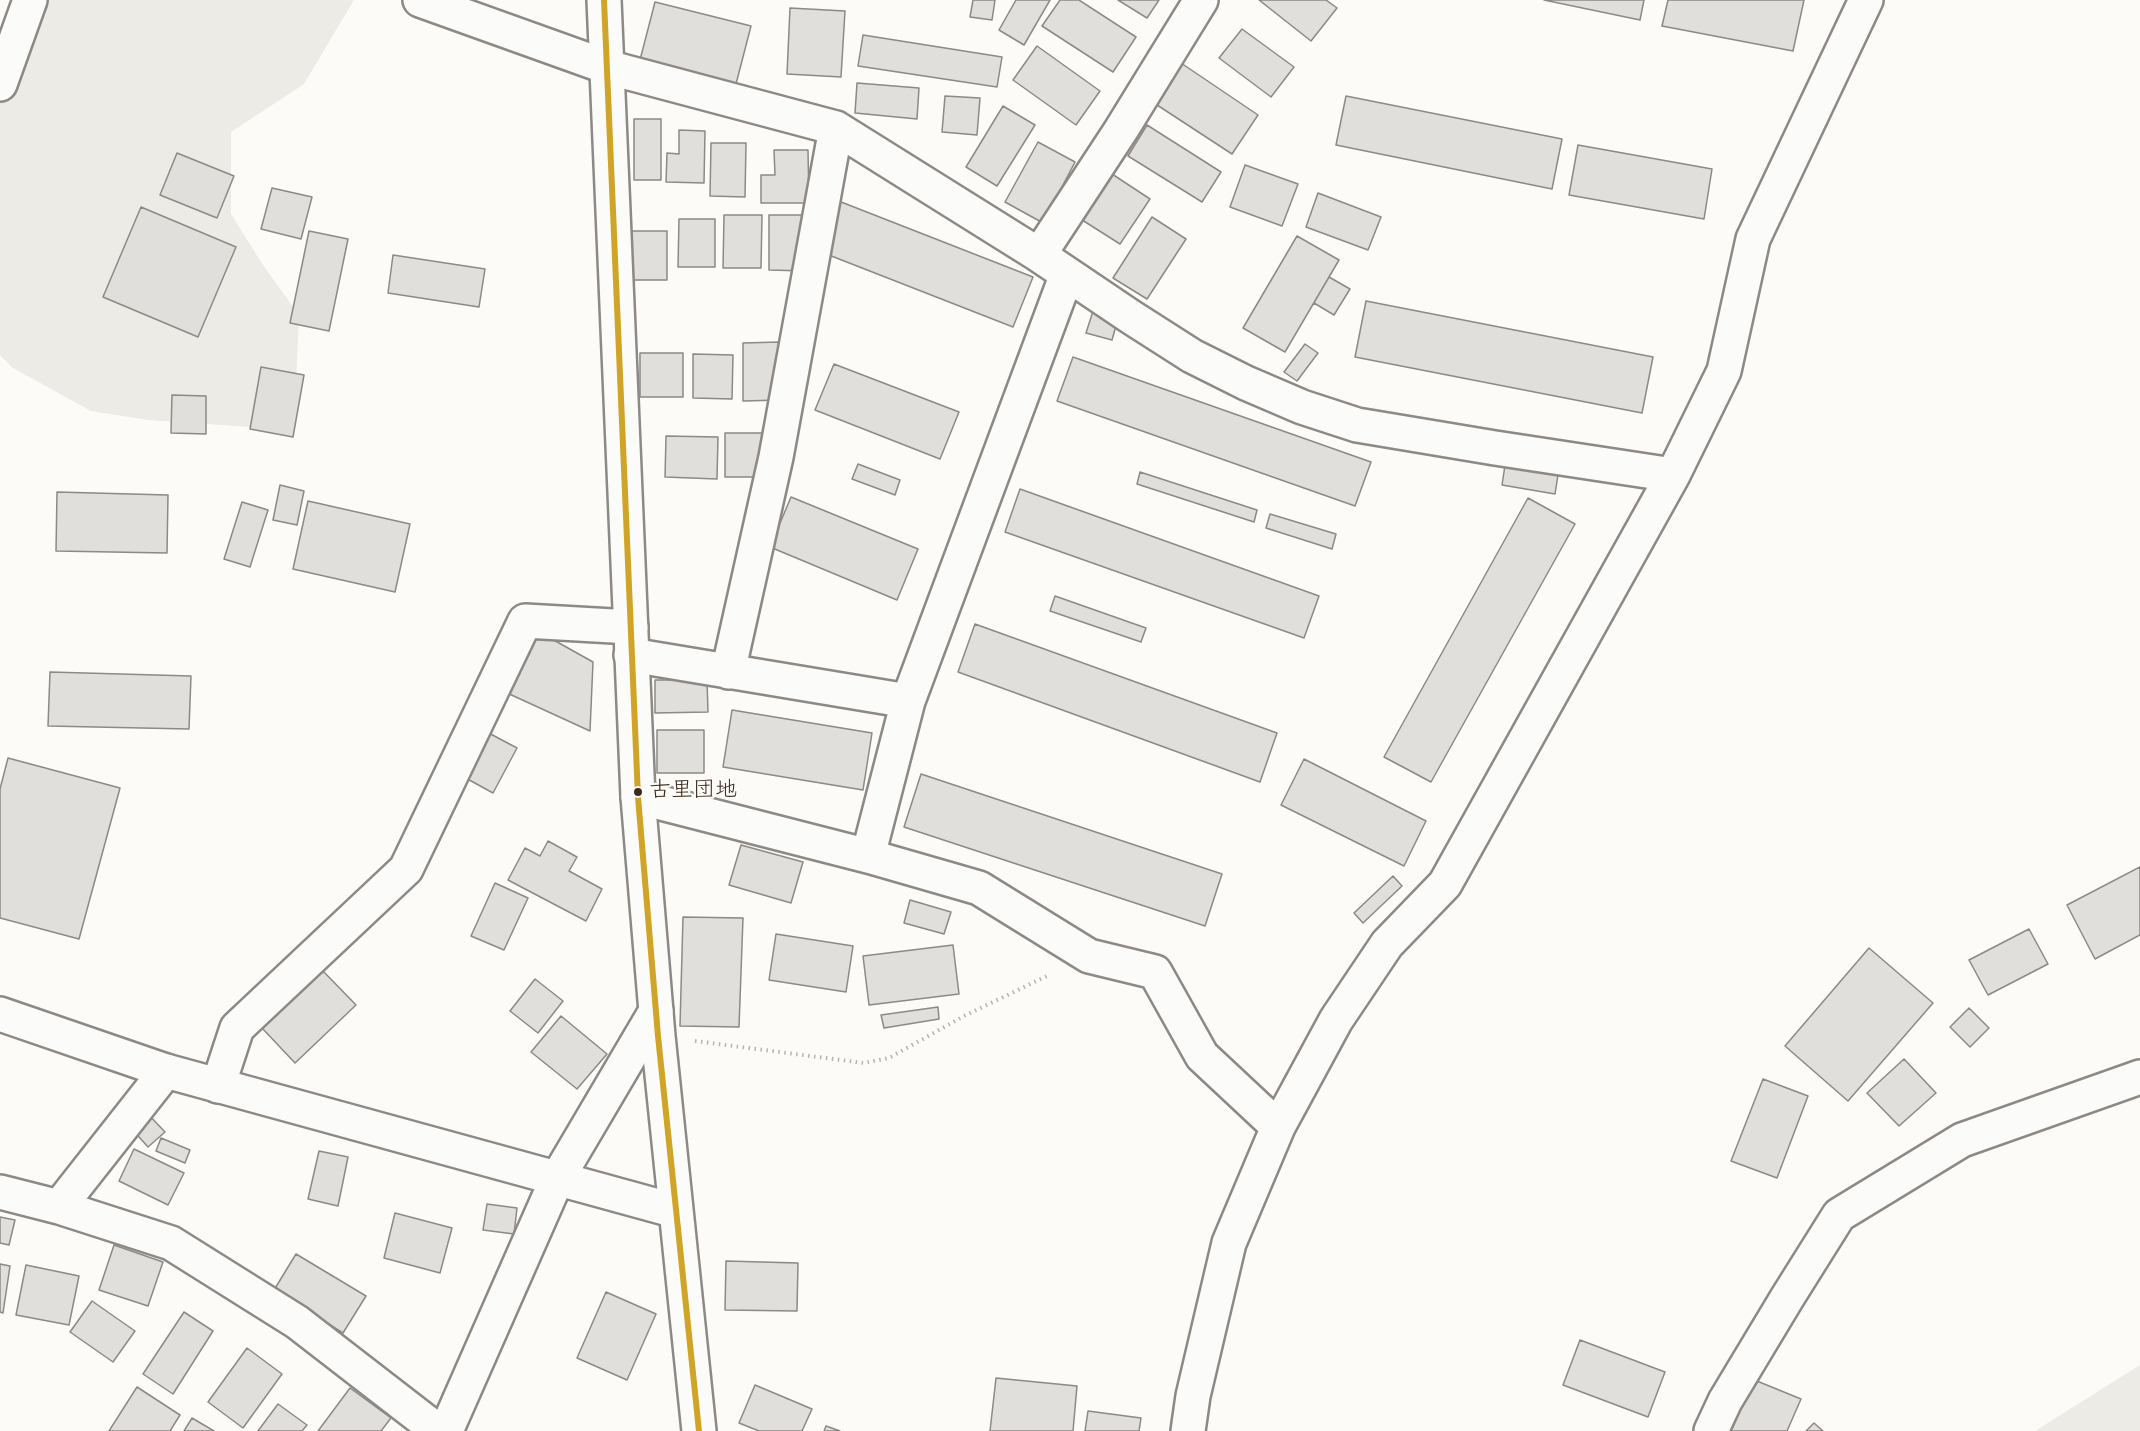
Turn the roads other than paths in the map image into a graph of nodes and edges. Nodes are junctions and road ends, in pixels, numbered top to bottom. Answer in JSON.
{"nodes":[{"id":1,"x":30,"y":0,"type":"edge"},
{"id":2,"x":420,"y":0,"type":"edge"},
{"id":3,"x":604,"y":0,"type":"edge"},
{"id":4,"x":1201,"y":0,"type":"edge"},
{"id":5,"x":1866,"y":0,"type":"edge"},
{"id":6,"x":607,"y":67,"type":"junction"},
{"id":7,"x":0,"y":84,"type":"edge"},
{"id":8,"x":836,"y":128,"type":"junction"},
{"id":9,"x":1039,"y":255,"type":"junction"},
{"id":10,"x":1067,"y":274,"type":"junction"},
{"id":11,"x":1673,"y":475,"type":"junction"},
{"id":12,"x":631,"y":641,"type":"junction"},
{"id":13,"x":728,"y":672,"type":"junction"},
{"id":14,"x":908,"y":701,"type":"junction"},
{"id":15,"x":638,"y":797,"type":"junction"},
{"id":16,"x":868,"y":856,"type":"junction"},
{"id":17,"x":0,"y":1014,"type":"edge"},
{"id":18,"x":657,"y":1023,"type":"junction"},
{"id":19,"x":166,"y":1071,"type":"junction"},
{"id":20,"x":2140,"y":1077,"type":"edge"},
{"id":21,"x":218,"y":1086,"type":"junction"},
{"id":22,"x":1278,"y":1127,"type":"junction"},
{"id":23,"x":557,"y":1179,"type":"junction"},
{"id":24,"x":0,"y":1192,"type":"edge"},
{"id":25,"x":59,"y":1207,"type":"junction"},
{"id":26,"x":676,"y":1211,"type":"junction"},
{"id":27,"x":438,"y":1431,"type":"edge"},
{"id":28,"x":446,"y":1431,"type":"edge"},
{"id":29,"x":699,"y":1431,"type":"edge"},
{"id":30,"x":1188,"y":1431,"type":"edge"},
{"id":31,"x":1711,"y":1431,"type":"edge"}],
"edges":[{"from":1,"to":7,"type":"street"},
{"from":2,"to":6,"type":"street"},
{"from":3,"to":6,"type":"street"},
{"from":4,"to":9,"type":"street"},
{"from":5,"to":11,"type":"street"},
{"from":6,"to":8,"type":"street"},
{"from":6,"to":12,"type":"street"},
{"from":8,"to":9,"type":"street"},
{"from":8,"to":13,"type":"street"},
{"from":9,"to":10,"type":"street"},
{"from":10,"to":11,"type":"street"},
{"from":10,"to":14,"type":"street"},
{"from":11,"to":22,"type":"street"},
{"from":12,"to":13,"type":"street"},
{"from":12,"to":15,"type":"street"},
{"from":12,"to":21,"type":"street"},
{"from":13,"to":14,"type":"street"},
{"from":14,"to":16,"type":"street"},
{"from":15,"to":16,"type":"street"},
{"from":15,"to":18,"type":"street"},
{"from":16,"to":22,"type":"street"},
{"from":17,"to":19,"type":"street"},
{"from":18,"to":23,"type":"street"},
{"from":18,"to":26,"type":"street"},
{"from":19,"to":21,"type":"street"},
{"from":19,"to":25,"type":"street"},
{"from":20,"to":31,"type":"street"},
{"from":21,"to":23,"type":"street"},
{"from":22,"to":30,"type":"street"},
{"from":23,"to":26,"type":"street"},
{"from":23,"to":28,"type":"street"},
{"from":24,"to":25,"type":"street"},
{"from":25,"to":27,"type":"street"},
{"from":26,"to":29,"type":"street"}]}
